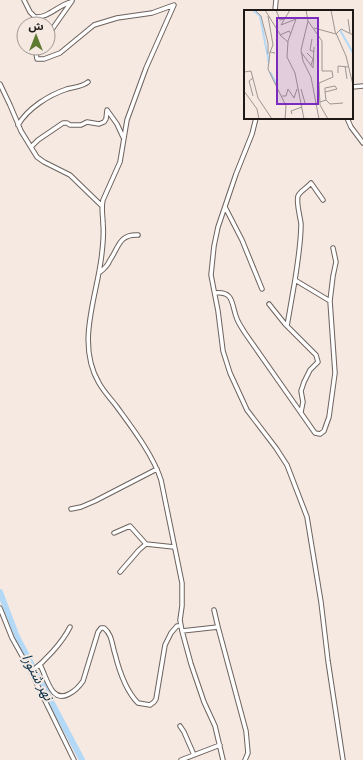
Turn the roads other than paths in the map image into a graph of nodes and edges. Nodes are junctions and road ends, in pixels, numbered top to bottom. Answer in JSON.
{"nodes":[{"id":1,"x":24,"y":0,"type":"edge"},
{"id":2,"x":178,"y":0,"type":"edge"},
{"id":3,"x":276,"y":0,"type":"edge"},
{"id":4,"x":72,"y":1,"type":"edge"},
{"id":5,"x":174,"y":5,"type":"junction"},
{"id":6,"x":275,"y":10,"type":"edge"},
{"id":7,"x":56,"y":24,"type":"edge"},
{"id":8,"x":56,"y":54,"type":"edge"},
{"id":9,"x":36,"y":56,"type":"edge"},
{"id":10,"x":51,"y":56,"type":"edge"},
{"id":11,"x":88,"y":82,"type":"dead end"},
{"id":12,"x":0,"y":84,"type":"edge"},
{"id":13,"x":363,"y":86,"type":"edge"},
{"id":14,"x":353,"y":87,"type":"edge"},
{"id":15,"x":256,"y":119,"type":"edge"},
{"id":16,"x":348,"y":119,"type":"edge"},
{"id":17,"x":18,"y":125,"type":"junction"},
{"id":18,"x":123,"y":138,"type":"junction"},
{"id":19,"x":363,"y":143,"type":"edge"},
{"id":20,"x":31,"y":147,"type":"junction"},
{"id":21,"x":323,"y":200,"type":"dead end"},
{"id":22,"x":102,"y":206,"type":"junction"},
{"id":23,"x":225,"y":207,"type":"junction"},
{"id":24,"x":138,"y":235,"type":"dead end"},
{"id":25,"x":333,"y":248,"type":"dead end"},
{"id":26,"x":99,"y":273,"type":"junction"},
{"id":27,"x":295,"y":280,"type":"junction"},
{"id":28,"x":262,"y":289,"type":"dead end"},
{"id":29,"x":214,"y":293,"type":"junction"},
{"id":30,"x":330,"y":301,"type":"junction"},
{"id":31,"x":269,"y":304,"type":"dead end"},
{"id":32,"x":287,"y":326,"type":"junction"},
{"id":33,"x":301,"y":412,"type":"junction"},
{"id":34,"x":158,"y":469,"type":"junction"},
{"id":35,"x":71,"y":508,"type":"dead end"},
{"id":36,"x":114,"y":533,"type":"dead end"},
{"id":37,"x":146,"y":544,"type":"junction"},
{"id":38,"x":174,"y":547,"type":"junction"},
{"id":39,"x":120,"y":572,"type":"dead end"},
{"id":40,"x":0,"y":608,"type":"edge"},
{"id":41,"x":214,"y":610,"type":"dead end"},
{"id":42,"x":181,"y":626,"type":"junction"},
{"id":43,"x":70,"y":627,"type":"dead end"},
{"id":44,"x":218,"y":627,"type":"junction"},
{"id":45,"x":182,"y":631,"type":"junction"},
{"id":46,"x":35,"y":669,"type":"junction"},
{"id":47,"x":180,"y":726,"type":"dead end"},
{"id":48,"x":220,"y":746,"type":"junction"},
{"id":49,"x":194,"y":755,"type":"junction"},
{"id":50,"x":74,"y":760,"type":"edge"},
{"id":51,"x":181,"y":760,"type":"edge"},
{"id":52,"x":223,"y":760,"type":"edge"},
{"id":53,"x":245,"y":760,"type":"edge"},
{"id":54,"x":343,"y":760,"type":"edge"}],
"edges":[{"from":1,"to":4,"type":"street"},
{"from":2,"to":5,"type":"street"},
{"from":3,"to":6,"type":"street"},
{"from":4,"to":7,"type":"street"},
{"from":5,"to":8,"type":"street"},
{"from":5,"to":18,"type":"street"},
{"from":9,"to":10,"type":"street"},
{"from":11,"to":17,"type":"street"},
{"from":12,"to":17,"type":"street"},
{"from":13,"to":14,"type":"street"},
{"from":15,"to":23,"type":"street"},
{"from":16,"to":19,"type":"street"},
{"from":17,"to":20,"type":"street"},
{"from":18,"to":20,"type":"street"},
{"from":18,"to":22,"type":"street"},
{"from":20,"to":22,"type":"street"},
{"from":21,"to":27,"type":"street"},
{"from":22,"to":26,"type":"street"},
{"from":23,"to":28,"type":"street"},
{"from":23,"to":29,"type":"street"},
{"from":24,"to":26,"type":"street"},
{"from":25,"to":30,"type":"street"},
{"from":26,"to":34,"type":"street"},
{"from":27,"to":30,"type":"street"},
{"from":27,"to":32,"type":"street"},
{"from":29,"to":33,"type":"street"},
{"from":29,"to":54,"type":"street"},
{"from":30,"to":33,"type":"street"},
{"from":31,"to":32,"type":"street"},
{"from":32,"to":33,"type":"street"},
{"from":34,"to":35,"type":"street"},
{"from":34,"to":38,"type":"street"},
{"from":36,"to":37,"type":"street"},
{"from":37,"to":38,"type":"street"},
{"from":37,"to":39,"type":"street"},
{"from":38,"to":42,"type":"street"},
{"from":40,"to":46,"type":"street"},
{"from":41,"to":44,"type":"street"},
{"from":42,"to":45,"type":"street"},
{"from":42,"to":46,"type":"street"},
{"from":43,"to":46,"type":"street"},
{"from":44,"to":45,"type":"street"},
{"from":44,"to":53,"type":"street"},
{"from":45,"to":48,"type":"street"},
{"from":46,"to":50,"type":"street"},
{"from":47,"to":49,"type":"street"},
{"from":48,"to":49,"type":"street"},
{"from":48,"to":52,"type":"street"},
{"from":49,"to":51,"type":"street"}]}
